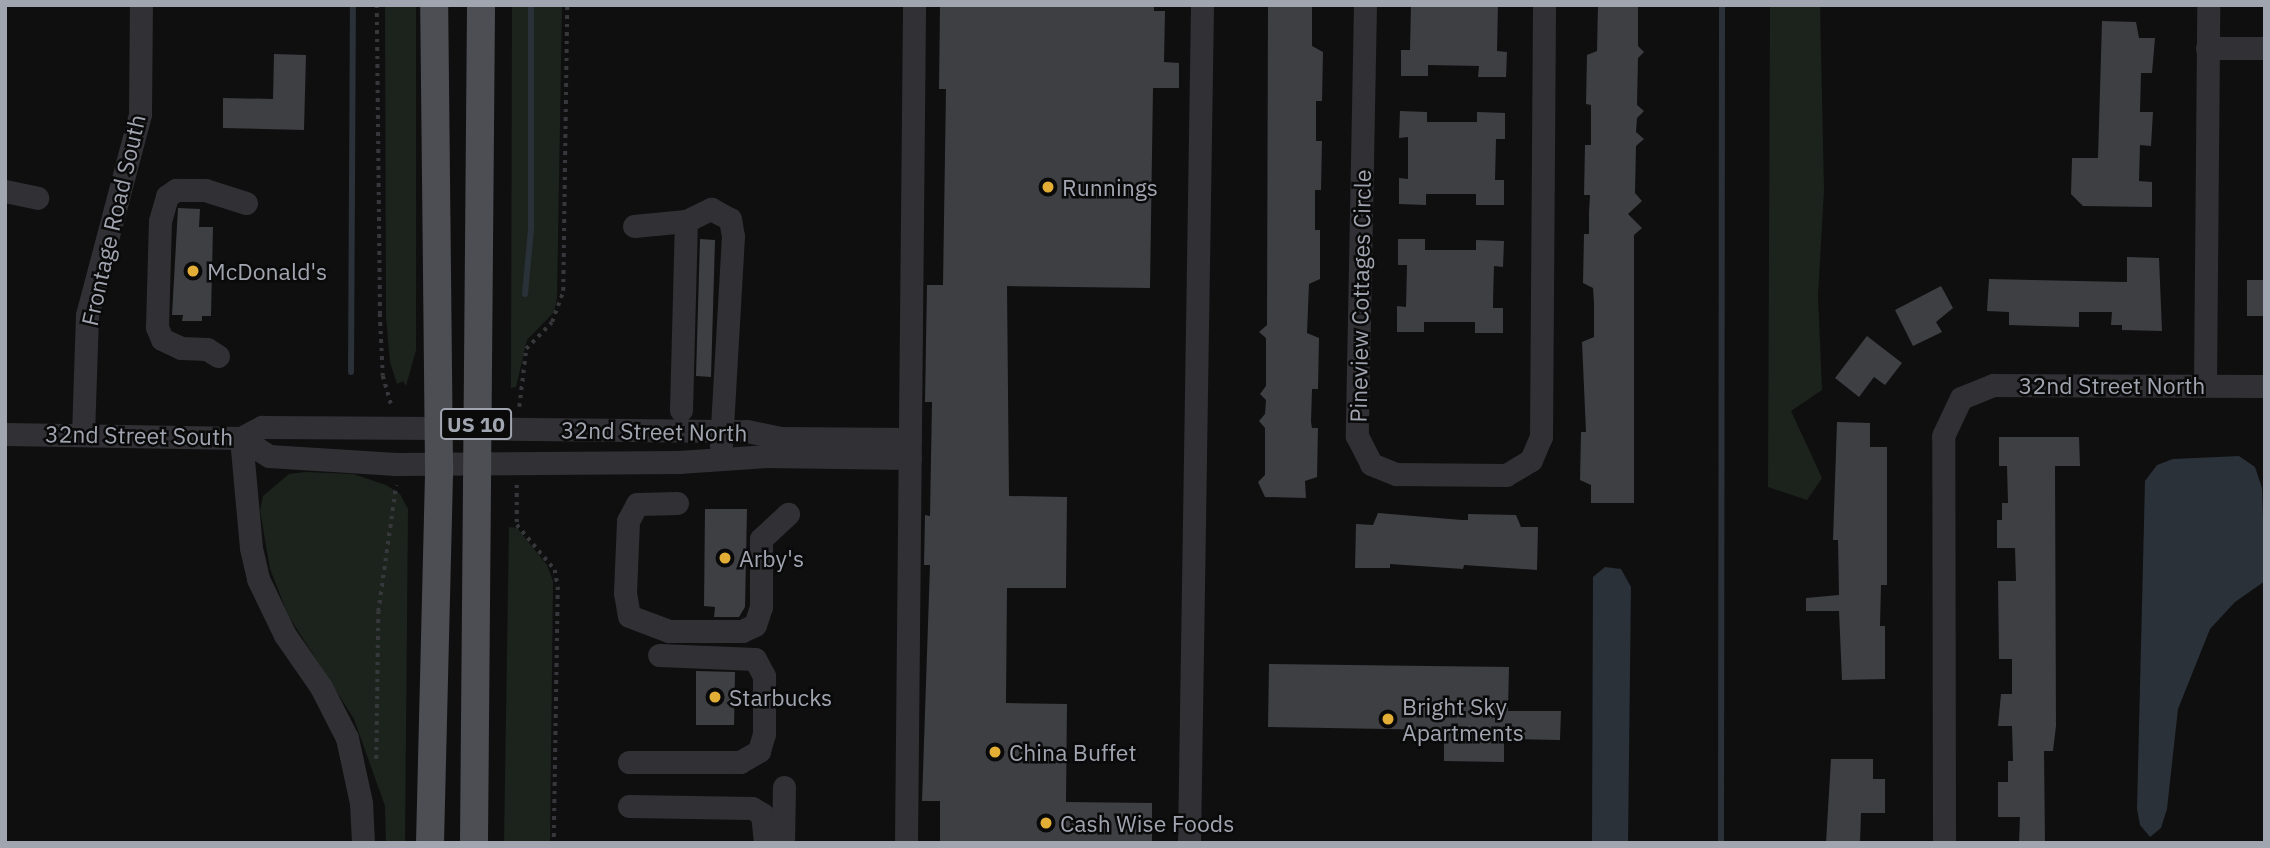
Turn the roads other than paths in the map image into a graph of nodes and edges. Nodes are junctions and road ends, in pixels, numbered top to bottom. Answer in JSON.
{"nodes":[{"id":1,"x":141,"y":5,"type":"edge"},
{"id":2,"x":434,"y":5,"type":"edge"},
{"id":3,"x":481,"y":5,"type":"edge"},
{"id":4,"x":914,"y":5,"type":"edge"},
{"id":5,"x":1202,"y":5,"type":"edge"},
{"id":6,"x":1365,"y":5,"type":"edge"},
{"id":7,"x":1544,"y":5,"type":"edge"},
{"id":8,"x":2208,"y":5,"type":"edge"},
{"id":9,"x":2207,"y":48,"type":"junction"},
{"id":10,"x":2265,"y":48,"type":"edge"},
{"id":11,"x":5,"y":191,"type":"edge"},
{"id":12,"x":37,"y":198,"type":"dead end"},
{"id":13,"x":246,"y":203,"type":"dead end"},
{"id":14,"x":686,"y":221,"type":"junction"},
{"id":15,"x":634,"y":226,"type":"dead end"},
{"id":16,"x":218,"y":356,"type":"dead end"},
{"id":17,"x":2205,"y":385,"type":"junction"},
{"id":18,"x":2265,"y":386,"type":"edge"},
{"id":19,"x":681,"y":410,"type":"dead end"},
{"id":20,"x":439,"y":428,"type":"junction"},
{"id":21,"x":476,"y":429,"type":"junction"},
{"id":22,"x":721,"y":431,"type":"junction"},
{"id":23,"x":5,"y":434,"type":"edge"},
{"id":24,"x":83,"y":435,"type":"junction"},
{"id":25,"x":242,"y":438,"type":"junction"},
{"id":26,"x":910,"y":449,"type":"junction"},
{"id":27,"x":721,"y":459,"type":"junction"},
{"id":28,"x":475,"y":464,"type":"junction"},
{"id":29,"x":439,"y":465,"type":"junction"},
{"id":30,"x":677,"y":503,"type":"dead end"},
{"id":31,"x":788,"y":514,"type":"dead end"},
{"id":32,"x":659,"y":655,"type":"dead end"},
{"id":33,"x":629,"y":762,"type":"dead end"},
{"id":34,"x":784,"y":787,"type":"dead end"},
{"id":35,"x":629,"y":806,"type":"dead end"},
{"id":36,"x":363,"y":843,"type":"edge"},
{"id":37,"x":430,"y":843,"type":"edge"},
{"id":38,"x":474,"y":843,"type":"edge"},
{"id":39,"x":765,"y":843,"type":"edge"},
{"id":40,"x":783,"y":843,"type":"edge"},
{"id":41,"x":906,"y":843,"type":"edge"},
{"id":42,"x":1189,"y":843,"type":"edge"},
{"id":43,"x":1944,"y":843,"type":"edge"}],
"edges":[{"from":1,"to":24,"type":"street","name":"Frontage Road South"},
{"from":2,"to":20,"type":"main road","number":"US 10"},
{"from":3,"to":21,"type":"main road","number":"US 10"},
{"from":4,"to":26,"type":"street"},
{"from":5,"to":42,"type":"street"},
{"from":6,"to":7,"type":"street","name":"Pineview Cottages Circle"},
{"from":8,"to":9,"type":"street"},
{"from":9,"to":10,"type":"street"},
{"from":9,"to":17,"type":"street"},
{"from":11,"to":12,"type":"street"},
{"from":13,"to":16,"type":"street"},
{"from":14,"to":15,"type":"street"},
{"from":14,"to":19,"type":"street"},
{"from":14,"to":22,"type":"street"},
{"from":17,"to":18,"type":"street","name":"32nd Street North"},
{"from":17,"to":43,"type":"street","name":"32nd Street North"},
{"from":20,"to":21,"type":"street","name":"32nd Street North"},
{"from":20,"to":25,"type":"street","name":"32nd Street South"},
{"from":20,"to":29,"type":"main road","number":"US 10"},
{"from":21,"to":22,"type":"street","name":"32nd Street North"},
{"from":21,"to":28,"type":"main road","number":"US 10"},
{"from":22,"to":26,"type":"street","name":"32nd Street North"},
{"from":22,"to":27,"type":"street"},
{"from":23,"to":24,"type":"street","name":"32nd Street South"},
{"from":24,"to":25,"type":"street","name":"32nd Street South"},
{"from":25,"to":29,"type":"street","name":"32nd Street North"},
{"from":25,"to":36,"type":"street"},
{"from":26,"to":27,"type":"street","name":"32nd Street North"},
{"from":26,"to":41,"type":"street"},
{"from":27,"to":28,"type":"street","name":"32nd Street North"},
{"from":28,"to":29,"type":"street","name":"32nd Street North"},
{"from":28,"to":38,"type":"main road","number":"US 10"},
{"from":29,"to":37,"type":"main road","number":"US 10"},
{"from":30,"to":31,"type":"street"},
{"from":32,"to":33,"type":"street"},
{"from":34,"to":40,"type":"street"},
{"from":35,"to":39,"type":"street"}]}
